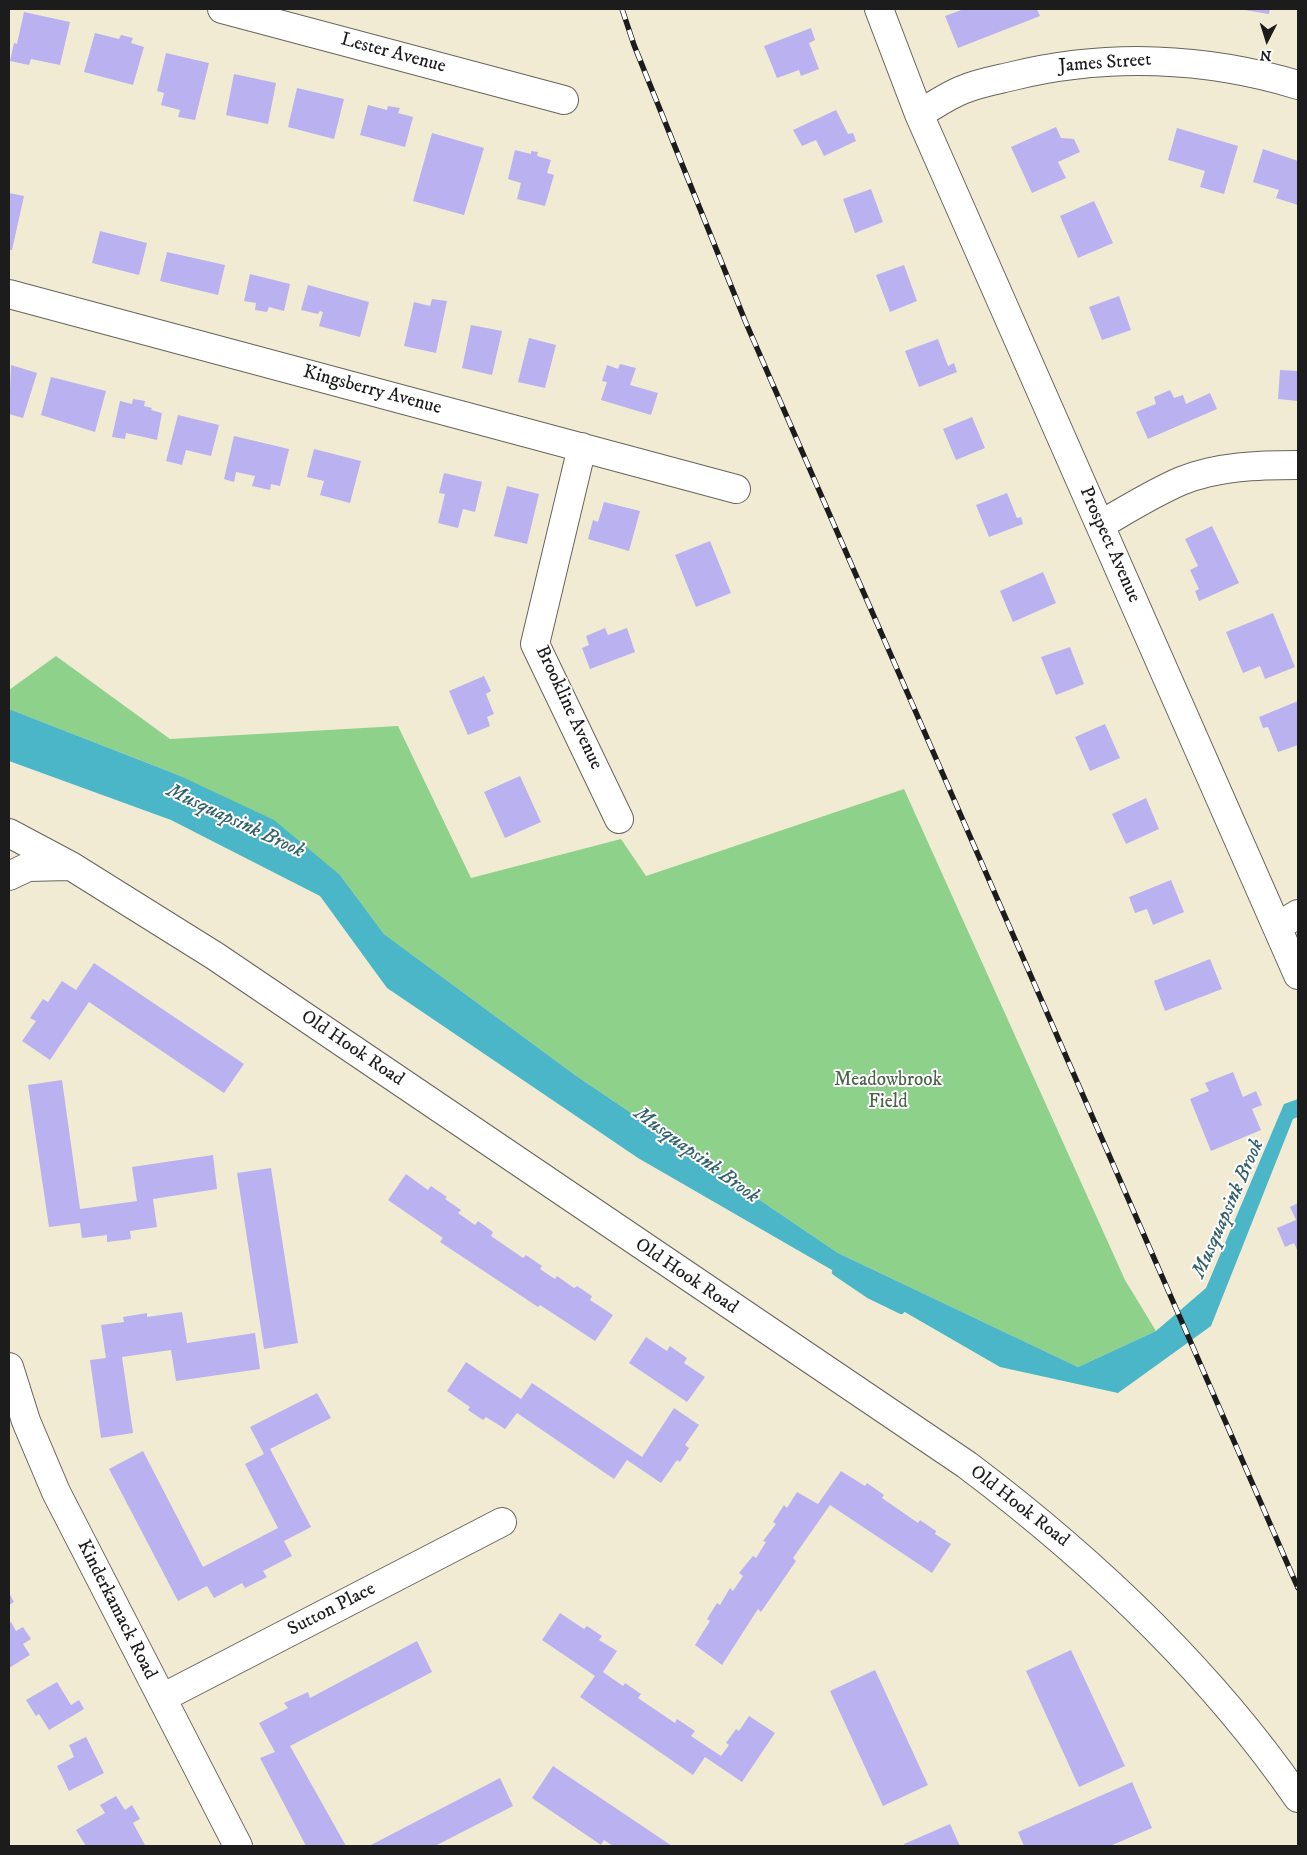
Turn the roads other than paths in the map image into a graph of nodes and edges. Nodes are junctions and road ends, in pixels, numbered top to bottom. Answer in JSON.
{"nodes":[{"id":1,"x":222,"y":9,"type":"edge"},
{"id":2,"x":879,"y":9,"type":"edge"},
{"id":3,"x":1298,"y":85,"type":"edge"},
{"id":4,"x":564,"y":100,"type":"dead end"},
{"id":5,"x":919,"y":114,"type":"junction"},
{"id":6,"x":9,"y":294,"type":"edge"},
{"id":7,"x":582,"y":447,"type":"junction"},
{"id":8,"x":1298,"y":465,"type":"edge"},
{"id":9,"x":736,"y":489,"type":"dead end"},
{"id":10,"x":1100,"y":526,"type":"junction"},
{"id":11,"x":619,"y":819,"type":"dead end"},
{"id":12,"x":9,"y":833,"type":"edge"},
{"id":13,"x":71,"y":866,"type":"junction"},
{"id":14,"x":9,"y":876,"type":"edge"},
{"id":15,"x":1288,"y":921,"type":"edge"},
{"id":16,"x":1298,"y":975,"type":"edge"},
{"id":17,"x":9,"y":1367,"type":"edge"},
{"id":18,"x":17,"y":1422,"type":"edge"},
{"id":19,"x":502,"y":1522,"type":"dead end"},
{"id":20,"x":162,"y":1698,"type":"junction"},
{"id":21,"x":1298,"y":1798,"type":"edge"},
{"id":22,"x":231,"y":1844,"type":"edge"}],
"edges":[{"from":1,"to":4,"type":"street","name":"Lester Avenue"},
{"from":2,"to":5,"type":"street","name":"Prospect Avenue"},
{"from":3,"to":5,"type":"street","name":"James Street"},
{"from":5,"to":10,"type":"street","name":"Prospect Avenue"},
{"from":6,"to":7,"type":"street","name":"Kingsberry Avenue"},
{"from":7,"to":9,"type":"street","name":"Kingsberry Avenue"},
{"from":7,"to":11,"type":"street","name":"Brookline Avenue"},
{"from":8,"to":10,"type":"street"},
{"from":10,"to":15,"type":"street","name":"Prospect Avenue"},
{"from":12,"to":13,"type":"street","name":"Old Hook Road"},
{"from":13,"to":14,"type":"street"},
{"from":13,"to":21,"type":"street","name":"Old Hook Road"},
{"from":15,"to":16,"type":"street","name":"Prospect Avenue"},
{"from":17,"to":18,"type":"street","name":"Kinderkamack Road"},
{"from":18,"to":20,"type":"street","name":"Kinderkamack Road"},
{"from":19,"to":20,"type":"street","name":"Sutton Place"},
{"from":20,"to":22,"type":"street","name":"Kinderkamack Road"}]}
